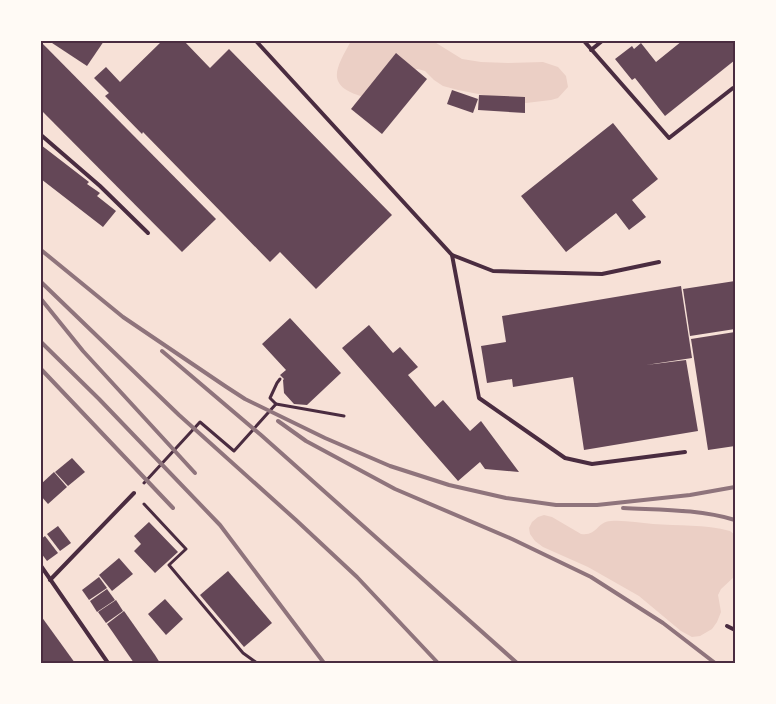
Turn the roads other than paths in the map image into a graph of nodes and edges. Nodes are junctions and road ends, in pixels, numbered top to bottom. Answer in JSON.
{"nodes":[{"id":1,"x":256,"y":41,"type":"edge"},
{"id":2,"x":584,"y":41,"type":"edge"},
{"id":3,"x":602,"y":41,"type":"edge"},
{"id":4,"x":591,"y":50,"type":"junction"},
{"id":5,"x":733,"y":88,"type":"dead end"},
{"id":6,"x":41,"y":135,"type":"edge"},
{"id":7,"x":148,"y":233,"type":"dead end"},
{"id":8,"x":452,"y":255,"type":"junction"},
{"id":9,"x":659,"y":262,"type":"dead end"},
{"id":10,"x":685,"y":452,"type":"dead end"},
{"id":11,"x":134,"y":493,"type":"road end"},
{"id":12,"x":41,"y":566,"type":"edge"},
{"id":13,"x":50,"y":580,"type":"junction"},
{"id":14,"x":727,"y":626,"type":"dead end"},
{"id":15,"x":735,"y":630,"type":"edge"},
{"id":16,"x":108,"y":663,"type":"edge"}],
"edges":[{"from":1,"to":8,"type":"lane"},
{"from":2,"to":4,"type":"lane"},
{"from":3,"to":4,"type":"lane"},
{"from":4,"to":5,"type":"lane"},
{"from":6,"to":7,"type":"lane"},
{"from":8,"to":9,"type":"lane"},
{"from":8,"to":10,"type":"lane"},
{"from":11,"to":13,"type":"lane"},
{"from":12,"to":13,"type":"lane"},
{"from":13,"to":16,"type":"lane"},
{"from":14,"to":15,"type":"lane"}]}
